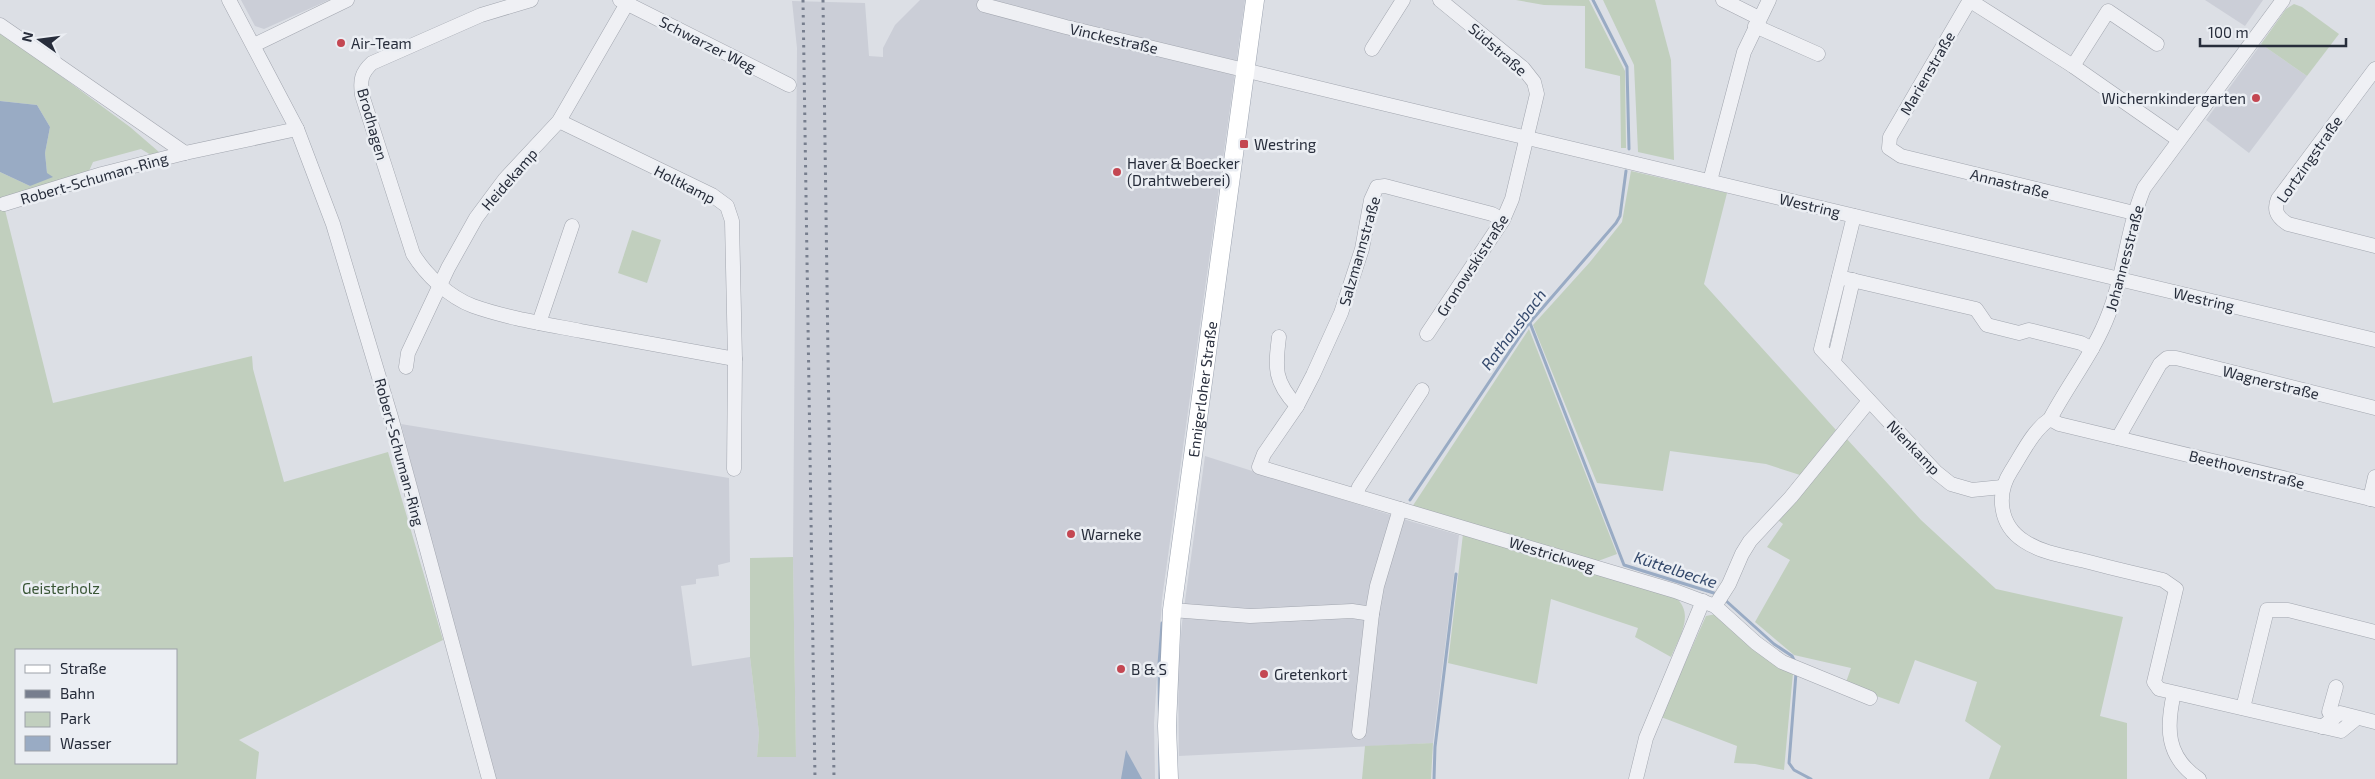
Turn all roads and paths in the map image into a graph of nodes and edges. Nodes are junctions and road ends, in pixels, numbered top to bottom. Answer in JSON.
{"nodes":[{"id":1,"x":230,"y":0,"type":"edge"},
{"id":2,"x":347,"y":0,"type":"edge"},
{"id":3,"x":531,"y":0,"type":"edge"},
{"id":4,"x":1254,"y":0,"type":"edge"},
{"id":5,"x":1403,"y":0,"type":"edge"},
{"id":6,"x":1440,"y":0,"type":"edge"},
{"id":7,"x":1723,"y":0,"type":"edge"},
{"id":8,"x":1769,"y":0,"type":"edge"},
{"id":9,"x":1970,"y":0,"type":"edge"},
{"id":10,"x":2283,"y":0,"type":"edge"},
{"id":11,"x":625,"y":1,"type":"edge"},
{"id":12,"x":984,"y":5,"type":"dead end"},
{"id":13,"x":1757,"y":22,"type":"junction"},
{"id":14,"x":0,"y":25,"type":"edge"},
{"id":15,"x":2157,"y":44,"type":"dead end"},
{"id":16,"x":254,"y":46,"type":"junction"},
{"id":17,"x":1372,"y":49,"type":"dead end"},
{"id":18,"x":1818,"y":54,"type":"dead end"},
{"id":19,"x":2073,"y":66,"type":"junction"},
{"id":20,"x":2375,"y":69,"type":"edge"},
{"id":21,"x":1245,"y":70,"type":"junction"},
{"id":22,"x":789,"y":85,"type":"dead end"},
{"id":23,"x":559,"y":120,"type":"junction"},
{"id":24,"x":297,"y":130,"type":"junction"},
{"id":25,"x":1526,"y":137,"type":"junction"},
{"id":26,"x":2180,"y":140,"type":"junction"},
{"id":27,"x":1889,"y":148,"type":"joint"},
{"id":28,"x":185,"y":152,"type":"junction"},
{"id":29,"x":1710,"y":181,"type":"junction"},
{"id":30,"x":4,"y":204,"type":"dead end"},
{"id":31,"x":2134,"y":213,"type":"junction"},
{"id":32,"x":1854,"y":216,"type":"junction"},
{"id":33,"x":1503,"y":220,"type":"junction"},
{"id":34,"x":572,"y":226,"type":"dead end"},
{"id":35,"x":2375,"y":246,"type":"edge"},
{"id":36,"x":1839,"y":277,"type":"junction"},
{"id":37,"x":2120,"y":279,"type":"junction"},
{"id":38,"x":1853,"y":280,"type":"junction"},
{"id":39,"x":440,"y":284,"type":"junction"},
{"id":40,"x":539,"y":323,"type":"junction"},
{"id":41,"x":1427,"y":334,"type":"dead end"},
{"id":42,"x":1279,"y":337,"type":"dead end"},
{"id":43,"x":2375,"y":340,"type":"edge"},
{"id":44,"x":2092,"y":349,"type":"junction"},
{"id":45,"x":735,"y":359,"type":"junction"},
{"id":46,"x":1834,"y":362,"type":"junction"},
{"id":47,"x":406,"y":367,"type":"dead end"},
{"id":48,"x":1422,"y":390,"type":"dead end"},
{"id":49,"x":1869,"y":401,"type":"junction"},
{"id":50,"x":1296,"y":406,"type":"junction"},
{"id":51,"x":2375,"y":408,"type":"edge"},
{"id":52,"x":2050,"y":419,"type":"junction"},
{"id":53,"x":2118,"y":438,"type":"junction"},
{"id":54,"x":1260,"y":467,"type":"joint"},
{"id":55,"x":734,"y":469,"type":"dead end"},
{"id":56,"x":2375,"y":477,"type":"edge"},
{"id":57,"x":2002,"y":487,"type":"junction"},
{"id":58,"x":1356,"y":495,"type":"junction"},
{"id":59,"x":2372,"y":500,"type":"edge"},
{"id":60,"x":1400,"y":509,"type":"junction"},
{"id":61,"x":1709,"y":604,"type":"junction"},
{"id":62,"x":1172,"y":610,"type":"junction"},
{"id":63,"x":1372,"y":614,"type":"junction"},
{"id":64,"x":2375,"y":632,"type":"edge"},
{"id":65,"x":2336,"y":687,"type":"dead end"},
{"id":66,"x":2174,"y":693,"type":"junction"},
{"id":67,"x":1870,"y":698,"type":"dead end"},
{"id":68,"x":2243,"y":708,"type":"junction"},
{"id":69,"x":2334,"y":718,"type":"junction"},
{"id":70,"x":2357,"y":718,"type":"junction"},
{"id":71,"x":2375,"y":722,"type":"edge"},
{"id":72,"x":2322,"y":727,"type":"junction"},
{"id":73,"x":1359,"y":732,"type":"dead end"},
{"id":74,"x":489,"y":779,"type":"edge"},
{"id":75,"x":1169,"y":779,"type":"edge"},
{"id":76,"x":1636,"y":779,"type":"edge"},
{"id":77,"x":2200,"y":779,"type":"edge"}],
"edges":[{"from":1,"to":16,"type":"street","name":"Robert-Schuman-Ring"},
{"from":2,"to":16,"type":"street"},
{"from":3,"to":39,"type":"street","name":"Brodhagen"},
{"from":4,"to":21,"type":"main road","name":"Ennigerloher Straße"},
{"from":5,"to":17,"type":"street"},
{"from":6,"to":25,"type":"street","name":"Südstraße"},
{"from":7,"to":13,"type":"street"},
{"from":8,"to":13,"type":"street"},
{"from":9,"to":19,"type":"street"},
{"from":9,"to":27,"type":"street","name":"Marienstraße"},
{"from":10,"to":26,"type":"street","name":"Johannesstraße"},
{"from":11,"to":22,"type":"street","name":"Schwarzer Weg"},
{"from":11,"to":23,"type":"street","name":"Heidekamp"},
{"from":12,"to":21,"type":"street","name":"Vinckestraße"},
{"from":13,"to":18,"type":"street"},
{"from":13,"to":29,"type":"street"},
{"from":14,"to":28,"type":"street","name":"Robert-Schuman-Ring"},
{"from":15,"to":19,"type":"street"},
{"from":16,"to":24,"type":"street","name":"Robert-Schuman-Ring"},
{"from":19,"to":26,"type":"street"},
{"from":20,"to":35,"type":"street","name":"Lortzingstraße"},
{"from":21,"to":25,"type":"street","name":"Westring"},
{"from":21,"to":62,"type":"main road","name":"Ennigerloher Straße"},
{"from":23,"to":39,"type":"street","name":"Heidekamp"},
{"from":23,"to":45,"type":"street","name":"Holtkamp"},
{"from":24,"to":28,"type":"street","name":"Robert-Schuman-Ring"},
{"from":24,"to":74,"type":"street","name":"Robert-Schuman-Ring"},
{"from":25,"to":29,"type":"street","name":"Westring"},
{"from":25,"to":33,"type":"street","name":"Gronowskistraße"},
{"from":26,"to":31,"type":"street","name":"Johannesstraße"},
{"from":27,"to":31,"type":"street","name":"Annastraße"},
{"from":28,"to":30,"type":"street","name":"Robert-Schuman-Ring"},
{"from":29,"to":32,"type":"street","name":"Westring"},
{"from":31,"to":37,"type":"street","name":"Johannesstraße"},
{"from":32,"to":36,"type":"street","name":"Nienkamp"},
{"from":32,"to":37,"type":"street","name":"Westring"},
{"from":33,"to":41,"type":"street","name":"Gronowskistraße"},
{"from":33,"to":50,"type":"street","name":"Salzmannstraße"},
{"from":34,"to":40,"type":"street"},
{"from":36,"to":38,"type":"street"},
{"from":36,"to":46,"type":"street","name":"Nienkamp"},
{"from":37,"to":43,"type":"street","name":"Westring"},
{"from":37,"to":44,"type":"street","name":"Johannesstraße"},
{"from":38,"to":44,"type":"street"},
{"from":38,"to":46,"type":"street"},
{"from":39,"to":40,"type":"street"},
{"from":39,"to":47,"type":"street","name":"Heidekamp"},
{"from":40,"to":45,"type":"street"},
{"from":42,"to":50,"type":"street"},
{"from":44,"to":52,"type":"street","name":"Johannesstraße"},
{"from":45,"to":55,"type":"street","name":"Holtkamp"},
{"from":46,"to":49,"type":"street","name":"Nienkamp"},
{"from":48,"to":58,"type":"street"},
{"from":49,"to":57,"type":"street","name":"Nienkamp"},
{"from":49,"to":61,"type":"street"},
{"from":50,"to":54,"type":"street","name":"Salzmannstraße"},
{"from":51,"to":53,"type":"street","name":"Wagnerstraße"},
{"from":52,"to":53,"type":"street","name":"Beethovenstraße"},
{"from":52,"to":57,"type":"street","name":"Johannesstraße"},
{"from":53,"to":59,"type":"street","name":"Beethovenstraße"},
{"from":54,"to":58,"type":"street","name":"Westrickweg"},
{"from":56,"to":59,"type":"street"},
{"from":57,"to":66,"type":"street"},
{"from":58,"to":60,"type":"street","name":"Westrickweg"},
{"from":60,"to":61,"type":"street","name":"Westrickweg"},
{"from":60,"to":63,"type":"street"},
{"from":61,"to":67,"type":"street","name":"Westrickweg"},
{"from":61,"to":76,"type":"street"},
{"from":62,"to":63,"type":"street"},
{"from":62,"to":75,"type":"main road","name":"Ennigerloher Straße"},
{"from":63,"to":73,"type":"street"},
{"from":64,"to":68,"type":"street"},
{"from":65,"to":69,"type":"street"},
{"from":66,"to":68,"type":"street"},
{"from":66,"to":77,"type":"street"},
{"from":68,"to":72,"type":"street"},
{"from":69,"to":70,"type":"street"},
{"from":69,"to":72,"type":"street"},
{"from":70,"to":71,"type":"street"},
{"from":70,"to":72,"type":"street"}]}
